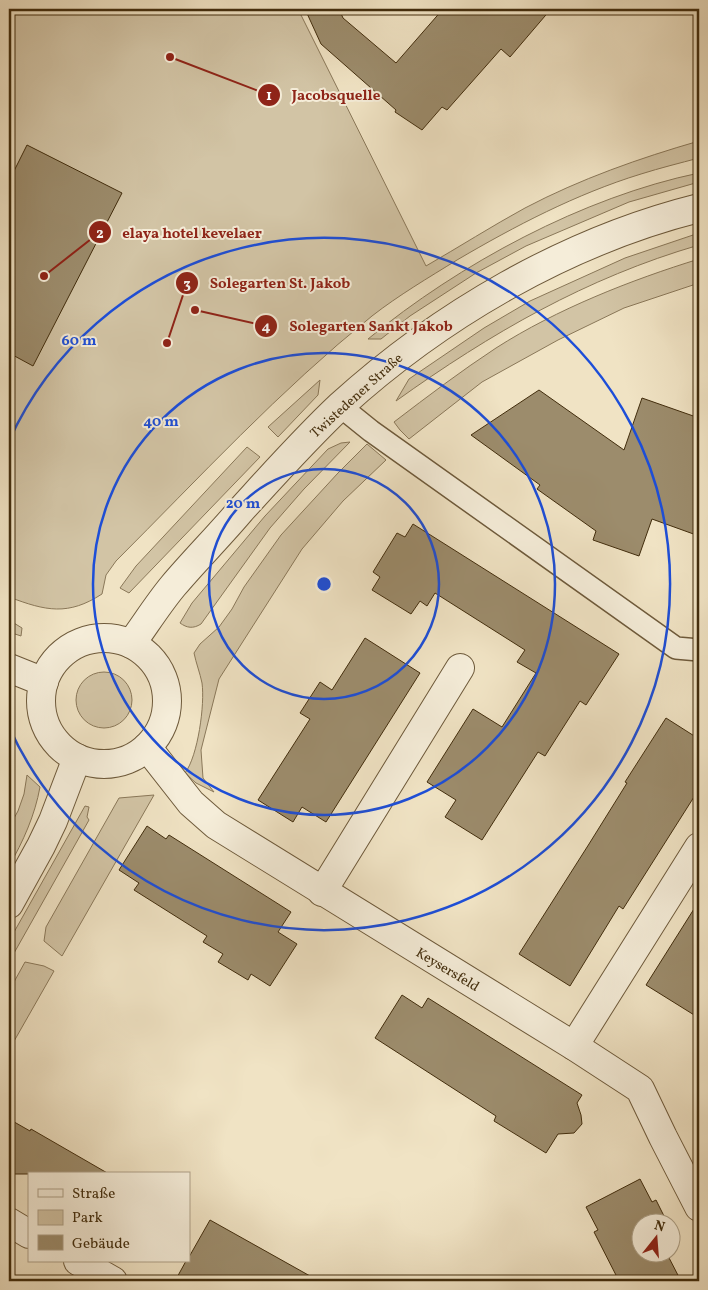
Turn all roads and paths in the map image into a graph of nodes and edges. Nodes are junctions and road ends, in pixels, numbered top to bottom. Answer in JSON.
{"nodes":[{"id":1,"x":699,"y":208,"type":"edge"},
{"id":2,"x":340,"y":406,"type":"junction"},
{"id":3,"x":132,"y":644,"type":"junction"},
{"id":4,"x":699,"y":650,"type":"edge"},
{"id":5,"x":9,"y":668,"type":"edge"},
{"id":6,"x":460,"y":668,"type":"dead end"},
{"id":7,"x":44,"y":682,"type":"junction"},
{"id":8,"x":147,"y":747,"type":"junction"},
{"id":9,"x":77,"y":758,"type":"junction"},
{"id":10,"x":699,"y":847,"type":"edge"},
{"id":11,"x":322,"y":892,"type":"junction"},
{"id":12,"x":9,"y":904,"type":"edge"},
{"id":13,"x":574,"y":1046,"type":"junction"},
{"id":14,"x":699,"y":1207,"type":"edge"},
{"id":15,"x":9,"y":1222,"type":"edge"},
{"id":16,"x":28,"y":1233,"type":"edge"},
{"id":17,"x":80,"y":1262,"type":"edge"},
{"id":18,"x":113,"y":1281,"type":"edge"}],
"edges":[{"from":1,"to":2,"type":"street","name":"Twistedener Straße"},
{"from":2,"to":3,"type":"street","name":"Twistedener Straße"},
{"from":2,"to":4,"type":"lane"},
{"from":3,"to":7,"type":"street"},
{"from":3,"to":8,"type":"street"},
{"from":5,"to":7,"type":"street"},
{"from":6,"to":11,"type":"street"},
{"from":7,"to":9,"type":"street"},
{"from":8,"to":9,"type":"street"},
{"from":8,"to":11,"type":"street","name":"Keysersfeld"},
{"from":9,"to":12,"type":"street"},
{"from":10,"to":13,"type":"street"},
{"from":11,"to":13,"type":"street","name":"Keysersfeld"},
{"from":13,"to":14,"type":"street","name":"Keysersfeld"},
{"from":15,"to":16,"type":"street"},
{"from":17,"to":18,"type":"street"}]}
